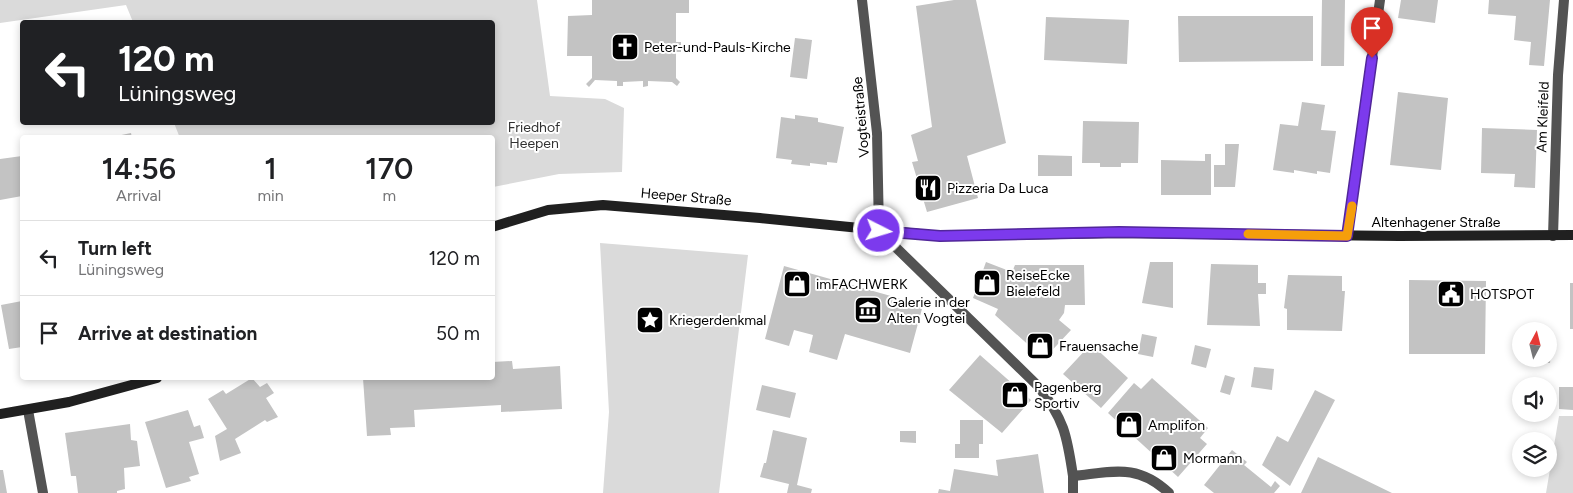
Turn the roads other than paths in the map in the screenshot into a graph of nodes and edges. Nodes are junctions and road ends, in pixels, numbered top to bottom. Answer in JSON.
{"nodes":[{"id":1,"x":862,"y":0,"type":"edge"},
{"id":2,"x":1380,"y":0,"type":"edge"},
{"id":3,"x":1564,"y":0,"type":"edge"},
{"id":4,"x":495,"y":226,"type":"edge"},
{"id":5,"x":879,"y":231,"type":"junction"},
{"id":6,"x":1573,"y":235,"type":"edge"},
{"id":7,"x":1347,"y":236,"type":"junction"},
{"id":8,"x":1553,"y":236,"type":"junction"},
{"id":9,"x":150,"y":380,"type":"edge"},
{"id":10,"x":28,"y":410,"type":"junction"},
{"id":11,"x":0,"y":414,"type":"edge"},
{"id":12,"x":1073,"y":476,"type":"junction"},
{"id":13,"x":43,"y":493,"type":"edge"},
{"id":14,"x":1073,"y":493,"type":"edge"},
{"id":15,"x":1169,"y":493,"type":"edge"}],
"edges":[{"from":1,"to":5,"type":"street","name":"Vogteistraße"},
{"from":2,"to":7,"type":"street"},
{"from":3,"to":8,"type":"street","name":"Am Kleifeld"},
{"from":4,"to":5,"type":"main road","name":"Heeper Straße"},
{"from":5,"to":7,"type":"main road","name":"Altenhagener Straße"},
{"from":5,"to":12,"type":"street"},
{"from":6,"to":8,"type":"main road","name":"Altenhagener Straße"},
{"from":7,"to":8,"type":"main road","name":"Altenhagener Straße"},
{"from":9,"to":10,"type":"main road"},
{"from":10,"to":11,"type":"main road"},
{"from":10,"to":13,"type":"street"},
{"from":12,"to":14,"type":"street"},
{"from":12,"to":15,"type":"street"}]}
